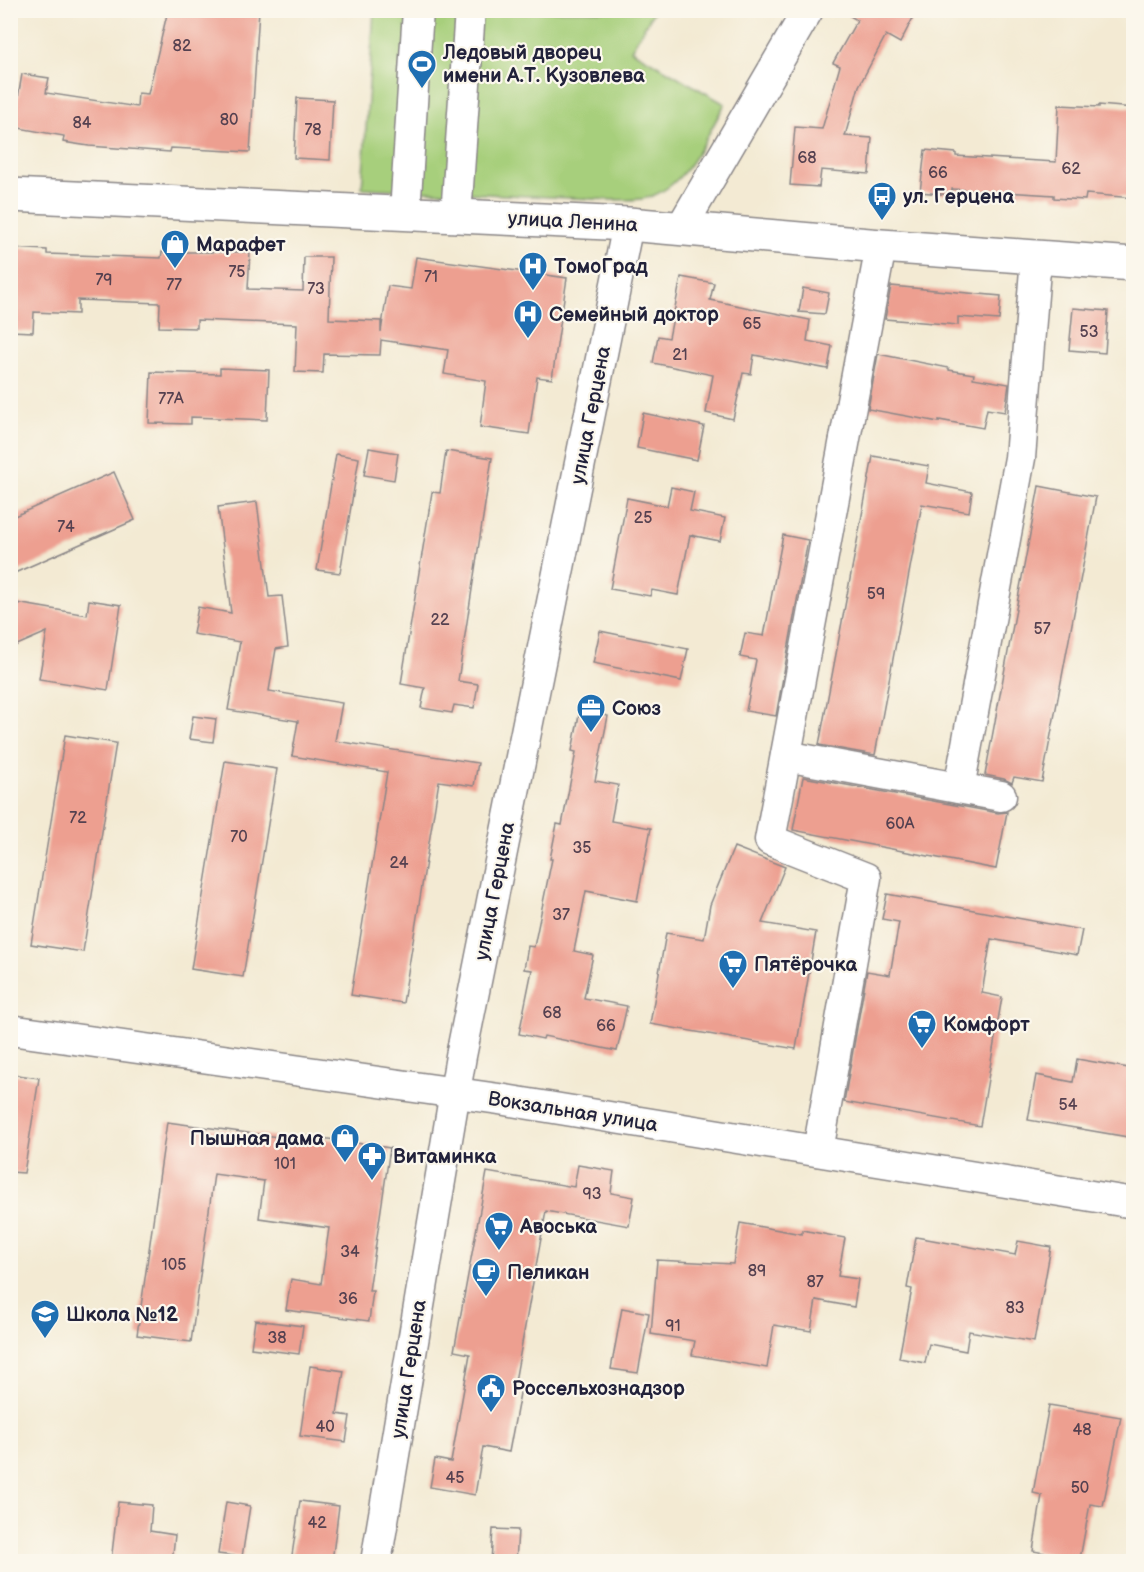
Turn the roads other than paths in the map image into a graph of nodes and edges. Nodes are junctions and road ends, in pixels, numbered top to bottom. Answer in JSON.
{"nodes":[{"id":1,"x":418,"y":10,"type":"edge"},
{"id":2,"x":470,"y":10,"type":"edge"},
{"id":3,"x":808,"y":10,"type":"edge"},
{"id":4,"x":10,"y":195,"type":"edge"},
{"id":5,"x":405,"y":213,"type":"junction"},
{"id":6,"x":456,"y":216,"type":"junction"},
{"id":7,"x":628,"y":224,"type":"junction"},
{"id":8,"x":681,"y":228,"type":"junction"},
{"id":9,"x":881,"y":246,"type":"junction"},
{"id":10,"x":1036,"y":257,"type":"junction"},
{"id":11,"x":1134,"y":264,"type":"edge"},
{"id":12,"x":786,"y":756,"type":"junction"},
{"id":13,"x":959,"y":788,"type":"junction"},
{"id":14,"x":1001,"y":796,"type":"dead end"},
{"id":15,"x":10,"y":1030,"type":"edge"},
{"id":16,"x":455,"y":1093,"type":"junction"},
{"id":17,"x":819,"y":1151,"type":"junction"},
{"id":18,"x":1134,"y":1203,"type":"edge"},
{"id":19,"x":376,"y":1562,"type":"edge"}],
"edges":[{"from":1,"to":5,"type":"street"},
{"from":2,"to":6,"type":"street"},
{"from":3,"to":8,"type":"street"},
{"from":4,"to":5,"type":"main road","name":"улица Ленина"},
{"from":5,"to":6,"type":"main road","name":"улица Ленина"},
{"from":6,"to":7,"type":"main road","name":"улица Ленина"},
{"from":7,"to":8,"type":"main road","name":"улица Ленина"},
{"from":7,"to":16,"type":"street","name":"улица Герцена"},
{"from":8,"to":9,"type":"main road","name":"улица Ленина"},
{"from":9,"to":10,"type":"main road","name":"улица Ленина"},
{"from":9,"to":12,"type":"street"},
{"from":10,"to":11,"type":"main road","name":"улица Ленина"},
{"from":10,"to":13,"type":"street"},
{"from":12,"to":13,"type":"street"},
{"from":12,"to":17,"type":"street"},
{"from":13,"to":14,"type":"street"},
{"from":15,"to":16,"type":"street","name":"Вокзальная улица"},
{"from":16,"to":17,"type":"street","name":"Вокзальная улица"},
{"from":16,"to":19,"type":"street","name":"улица Герцена"},
{"from":17,"to":18,"type":"street","name":"Вокзальная улица"}]}
